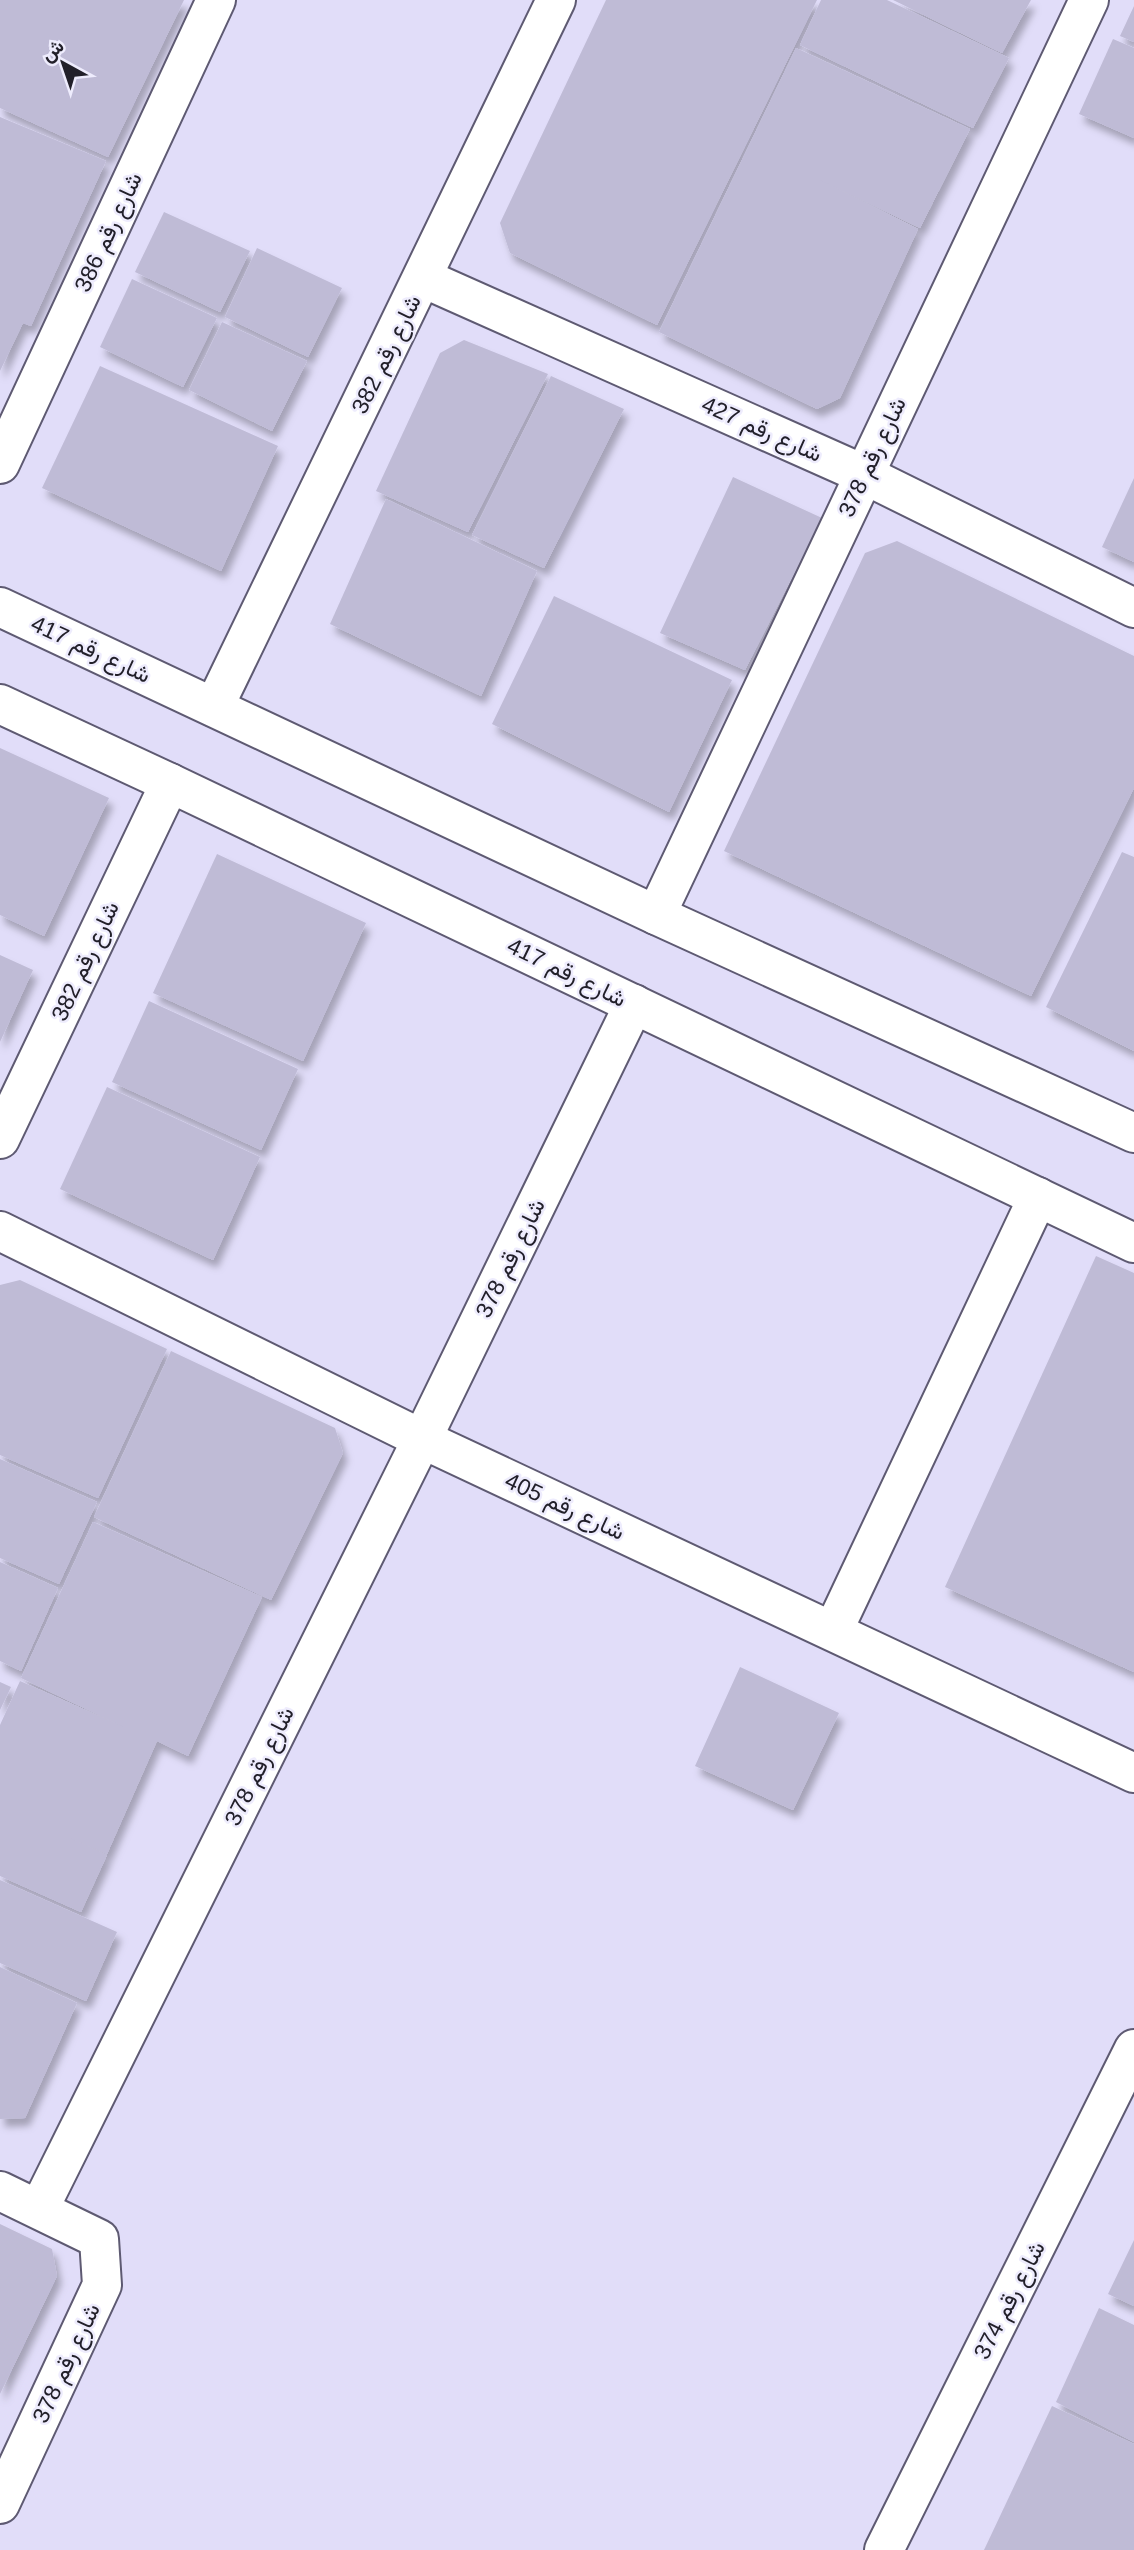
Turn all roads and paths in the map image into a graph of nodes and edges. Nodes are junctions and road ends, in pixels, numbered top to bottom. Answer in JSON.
{"nodes":[{"id":1,"x":216,"y":0,"type":"edge"},
{"id":2,"x":556,"y":0,"type":"edge"},
{"id":3,"x":1089,"y":0,"type":"edge"},
{"id":4,"x":423,"y":278,"type":"junction"},
{"id":5,"x":0,"y":464,"type":"edge"},
{"id":6,"x":863,"y":474,"type":"junction"},
{"id":7,"x":0,"y":607,"type":"edge"},
{"id":8,"x":1134,"y":608,"type":"edge"},
{"id":9,"x":0,"y":704,"type":"edge"},
{"id":10,"x":214,"y":707,"type":"junction"},
{"id":11,"x":170,"y":783,"type":"junction"},
{"id":12,"x":656,"y":915,"type":"junction"},
{"id":13,"x":634,"y":1004,"type":"junction"},
{"id":14,"x":1134,"y":1133,"type":"edge"},
{"id":15,"x":0,"y":1139,"type":"edge"},
{"id":16,"x":1038,"y":1197,"type":"junction"},
{"id":17,"x":0,"y":1231,"type":"edge"},
{"id":18,"x":1134,"y":1242,"type":"edge"},
{"id":19,"x":422,"y":1439,"type":"junction"},
{"id":20,"x":833,"y":1631,"type":"junction"},
{"id":21,"x":1134,"y":1773,"type":"edge"},
{"id":22,"x":1134,"y":2049,"type":"edge"},
{"id":23,"x":0,"y":2190,"type":"edge"},
{"id":24,"x":39,"y":2209,"type":"junction"},
{"id":25,"x":1,"y":2500,"type":"edge"},
{"id":26,"x":884,"y":2550,"type":"edge"}],
"edges":[{"from":1,"to":5,"type":"street","name":"شارع رقم 386"},
{"from":2,"to":4,"type":"street","name":"شارع رقم 382"},
{"from":3,"to":6,"type":"street","name":"شارع رقم 378"},
{"from":4,"to":6,"type":"street","name":"شارع رقم 427"},
{"from":4,"to":10,"type":"street","name":"شارع رقم 382"},
{"from":6,"to":8,"type":"street","name":"شارع رقم 427"},
{"from":6,"to":12,"type":"street","name":"شارع رقم 378"},
{"from":7,"to":10,"type":"street","name":"شارع رقم 417"},
{"from":9,"to":11,"type":"street","name":"شارع رقم 417"},
{"from":10,"to":12,"type":"street","name":"شارع رقم 417"},
{"from":11,"to":13,"type":"street","name":"شارع رقم 417"},
{"from":11,"to":15,"type":"street","name":"شارع رقم 382"},
{"from":12,"to":14,"type":"street","name":"شارع رقم 417"},
{"from":13,"to":16,"type":"street","name":"شارع رقم 417"},
{"from":13,"to":19,"type":"street","name":"شارع رقم 378"},
{"from":16,"to":18,"type":"street","name":"شارع رقم 417"},
{"from":16,"to":20,"type":"street"},
{"from":17,"to":19,"type":"street","name":"شارع رقم 405"},
{"from":19,"to":20,"type":"street","name":"شارع رقم 405"},
{"from":19,"to":24,"type":"street","name":"شارع رقم 378"},
{"from":20,"to":21,"type":"street","name":"شارع رقم 405"},
{"from":22,"to":26,"type":"street","name":"شارع رقم 374"},
{"from":23,"to":24,"type":"street"},
{"from":24,"to":25,"type":"street","name":"شارع رقم 378"}]}
